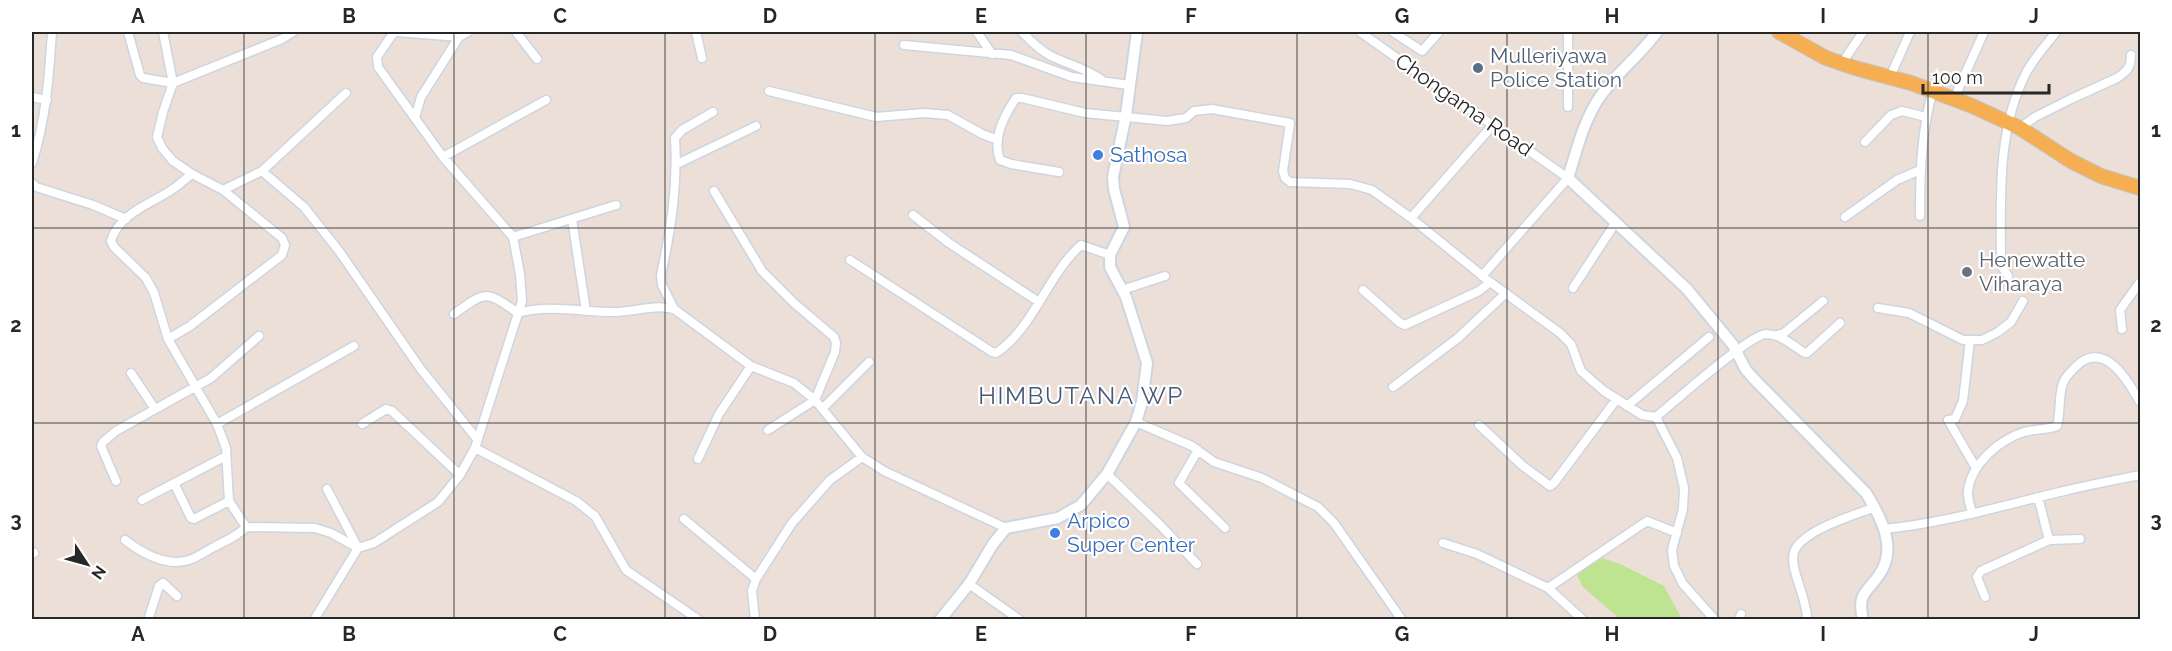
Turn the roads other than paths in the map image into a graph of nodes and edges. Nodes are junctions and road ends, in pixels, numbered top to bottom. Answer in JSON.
{"nodes":[{"id":1,"x":52,"y":32,"type":"edge"},
{"id":2,"x":128,"y":32,"type":"edge"},
{"id":3,"x":163,"y":32,"type":"edge"},
{"id":4,"x":293,"y":32,"type":"edge"},
{"id":5,"x":395,"y":32,"type":"edge"},
{"id":6,"x":468,"y":32,"type":"edge"},
{"id":7,"x":516,"y":32,"type":"edge"},
{"id":8,"x":696,"y":32,"type":"edge"},
{"id":9,"x":977,"y":32,"type":"edge"},
{"id":10,"x":1022,"y":32,"type":"edge"},
{"id":11,"x":1137,"y":32,"type":"edge"},
{"id":12,"x":1360,"y":32,"type":"edge"},
{"id":13,"x":1439,"y":32,"type":"edge"},
{"id":14,"x":1568,"y":32,"type":"edge"},
{"id":15,"x":1657,"y":32,"type":"edge"},
{"id":16,"x":1779,"y":32,"type":"edge"},
{"id":17,"x":1863,"y":32,"type":"edge"},
{"id":18,"x":1910,"y":32,"type":"edge"},
{"id":19,"x":1984,"y":32,"type":"edge"},
{"id":20,"x":2056,"y":32,"type":"edge"},
{"id":21,"x":1398,"y":33,"type":"edge"},
{"id":22,"x":459,"y":37,"type":"junction"},
{"id":23,"x":904,"y":45,"type":"dead end"},
{"id":24,"x":992,"y":54,"type":"junction"},
{"id":25,"x":2131,"y":55,"type":"dead end"},
{"id":26,"x":702,"y":58,"type":"dead end"},
{"id":27,"x":537,"y":59,"type":"dead end"},
{"id":28,"x":1842,"y":63,"type":"junction"},
{"id":29,"x":1890,"y":77,"type":"junction"},
{"id":30,"x":1102,"y":80,"type":"junction"},
{"id":31,"x":173,"y":83,"type":"junction"},
{"id":32,"x":1129,"y":85,"type":"junction"},
{"id":33,"x":1933,"y":90,"type":"junction"},
{"id":34,"x":769,"y":91,"type":"dead end"},
{"id":35,"x":346,"y":93,"type":"dead end"},
{"id":36,"x":32,"y":98,"type":"edge"},
{"id":37,"x":1954,"y":99,"type":"junction"},
{"id":38,"x":47,"y":100,"type":"junction"},
{"id":39,"x":546,"y":100,"type":"dead end"},
{"id":40,"x":1568,"y":107,"type":"dead end"},
{"id":41,"x":713,"y":112,"type":"dead end"},
{"id":42,"x":1126,"y":116,"type":"junction"},
{"id":43,"x":1926,"y":117,"type":"junction"},
{"id":44,"x":415,"y":118,"type":"junction"},
{"id":45,"x":1492,"y":124,"type":"junction"},
{"id":46,"x":756,"y":126,"type":"dead end"},
{"id":47,"x":2015,"y":126,"type":"junction"},
{"id":48,"x":998,"y":140,"type":"junction"},
{"id":49,"x":1865,"y":142,"type":"dead end"},
{"id":50,"x":443,"y":157,"type":"junction"},
{"id":51,"x":32,"y":163,"type":"edge"},
{"id":52,"x":677,"y":164,"type":"junction"},
{"id":53,"x":1920,"y":170,"type":"junction"},
{"id":54,"x":262,"y":171,"type":"junction"},
{"id":55,"x":1059,"y":172,"type":"dead end"},
{"id":56,"x":192,"y":174,"type":"junction"},
{"id":57,"x":1568,"y":178,"type":"junction"},
{"id":58,"x":32,"y":183,"type":"edge"},
{"id":59,"x":2140,"y":188,"type":"edge"},
{"id":60,"x":223,"y":190,"type":"junction"},
{"id":61,"x":714,"y":191,"type":"dead end"},
{"id":62,"x":616,"y":206,"type":"dead end"},
{"id":63,"x":913,"y":215,"type":"dead end"},
{"id":64,"x":1920,"y":216,"type":"dead end"},
{"id":65,"x":1845,"y":217,"type":"dead end"},
{"id":66,"x":1411,"y":218,"type":"junction"},
{"id":67,"x":126,"y":219,"type":"junction"},
{"id":68,"x":572,"y":219,"type":"junction"},
{"id":69,"x":1616,"y":222,"type":"junction"},
{"id":70,"x":513,"y":237,"type":"junction"},
{"id":71,"x":1110,"y":255,"type":"junction"},
{"id":72,"x":850,"y":260,"type":"dead end"},
{"id":73,"x":1165,"y":276,"type":"dead end"},
{"id":74,"x":1482,"y":276,"type":"junction"},
{"id":75,"x":2008,"y":276,"type":"dead end"},
{"id":76,"x":1490,"y":282,"type":"junction"},
{"id":77,"x":2140,"y":282,"type":"edge"},
{"id":78,"x":1573,"y":288,"type":"dead end"},
{"id":79,"x":1122,"y":290,"type":"junction"},
{"id":80,"x":1364,"y":290,"type":"dead end"},
{"id":81,"x":1506,"y":293,"type":"junction"},
{"id":82,"x":1822,"y":300,"type":"dead end"},
{"id":83,"x":2023,"y":301,"type":"dead end"},
{"id":84,"x":1039,"y":302,"type":"junction"},
{"id":85,"x":1878,"y":308,"type":"dead end"},
{"id":86,"x":674,"y":309,"type":"junction"},
{"id":87,"x":586,"y":311,"type":"junction"},
{"id":88,"x":518,"y":313,"type":"junction"},
{"id":89,"x":454,"y":314,"type":"dead end"},
{"id":90,"x":1840,"y":323,"type":"dead end"},
{"id":91,"x":2122,"y":329,"type":"dead end"},
{"id":92,"x":1778,"y":335,"type":"junction"},
{"id":93,"x":259,"y":336,"type":"dead end"},
{"id":94,"x":1709,"y":337,"type":"dead end"},
{"id":95,"x":168,"y":339,"type":"junction"},
{"id":96,"x":1970,"y":340,"type":"junction"},
{"id":97,"x":354,"y":346,"type":"dead end"},
{"id":98,"x":1737,"y":352,"type":"junction"},
{"id":99,"x":869,"y":362,"type":"dead end"},
{"id":100,"x":751,"y":366,"type":"junction"},
{"id":101,"x":132,"y":373,"type":"dead end"},
{"id":102,"x":194,"y":386,"type":"junction"},
{"id":103,"x":1393,"y":387,"type":"dead end"},
{"id":104,"x":815,"y":400,"type":"junction"},
{"id":105,"x":1616,"y":400,"type":"junction"},
{"id":106,"x":2140,"y":402,"type":"edge"},
{"id":107,"x":1627,"y":406,"type":"junction"},
{"id":108,"x":823,"y":408,"type":"junction"},
{"id":109,"x":155,"y":409,"type":"junction"},
{"id":110,"x":1656,"y":417,"type":"junction"},
{"id":111,"x":1136,"y":422,"type":"junction"},
{"id":112,"x":218,"y":424,"type":"junction"},
{"id":113,"x":362,"y":424,"type":"dead end"},
{"id":114,"x":1479,"y":425,"type":"dead end"},
{"id":115,"x":768,"y":430,"type":"dead end"},
{"id":116,"x":476,"y":444,"type":"junction"},
{"id":117,"x":1198,"y":450,"type":"junction"},
{"id":118,"x":226,"y":456,"type":"junction"},
{"id":119,"x":862,"y":458,"type":"junction"},
{"id":120,"x":698,"y":459,"type":"dead end"},
{"id":121,"x":1976,"y":468,"type":"junction"},
{"id":122,"x":1107,"y":474,"type":"junction"},
{"id":123,"x":460,"y":475,"type":"junction"},
{"id":124,"x":2140,"y":475,"type":"edge"},
{"id":125,"x":116,"y":481,"type":"dead end"},
{"id":126,"x":174,"y":483,"type":"junction"},
{"id":127,"x":327,"y":489,"type":"dead end"},
{"id":128,"x":2038,"y":497,"type":"junction"},
{"id":129,"x":142,"y":500,"type":"dead end"},
{"id":130,"x":229,"y":501,"type":"junction"},
{"id":131,"x":1875,"y":507,"type":"junction"},
{"id":132,"x":1972,"y":514,"type":"junction"},
{"id":133,"x":684,"y":519,"type":"dead end"},
{"id":134,"x":246,"y":527,"type":"junction"},
{"id":135,"x":1006,"y":528,"type":"junction"},
{"id":136,"x":1225,"y":528,"type":"dead end"},
{"id":137,"x":1884,"y":529,"type":"junction"},
{"id":138,"x":1677,"y":533,"type":"junction"},
{"id":139,"x":2080,"y":539,"type":"dead end"},
{"id":140,"x":124,"y":540,"type":"dead end"},
{"id":141,"x":2049,"y":540,"type":"junction"},
{"id":142,"x":1443,"y":543,"type":"dead end"},
{"id":143,"x":358,"y":548,"type":"junction"},
{"id":144,"x":1197,"y":564,"type":"dead end"},
{"id":145,"x":756,"y":579,"type":"junction"},
{"id":146,"x":969,"y":584,"type":"junction"},
{"id":147,"x":1548,"y":588,"type":"junction"},
{"id":148,"x":177,"y":596,"type":"dead end"},
{"id":149,"x":1985,"y":597,"type":"dead end"},
{"id":150,"x":148,"y":620,"type":"edge"},
{"id":151,"x":314,"y":620,"type":"edge"},
{"id":152,"x":699,"y":620,"type":"edge"},
{"id":153,"x":755,"y":620,"type":"edge"},
{"id":154,"x":940,"y":620,"type":"edge"},
{"id":155,"x":1020,"y":620,"type":"edge"},
{"id":156,"x":1402,"y":620,"type":"edge"},
{"id":157,"x":1583,"y":620,"type":"edge"},
{"id":158,"x":1715,"y":620,"type":"edge"},
{"id":159,"x":1807,"y":620,"type":"edge"},
{"id":160,"x":1863,"y":620,"type":"edge"}],
"edges":[{"from":1,"to":38,"type":"street"},
{"from":2,"to":31,"type":"street"},
{"from":3,"to":31,"type":"street"},
{"from":4,"to":31,"type":"street"},
{"from":5,"to":22,"type":"street"},
{"from":5,"to":44,"type":"street"},
{"from":6,"to":22,"type":"street"},
{"from":7,"to":27,"type":"street"},
{"from":8,"to":26,"type":"street"},
{"from":9,"to":24,"type":"street"},
{"from":10,"to":30,"type":"street"},
{"from":11,"to":32,"type":"street"},
{"from":12,"to":45,"type":"street","name":"Chongama Road"},
{"from":13,"to":21,"type":"street","name":"Chongama Road"},
{"from":14,"to":40,"type":"street"},
{"from":15,"to":57,"type":"street"},
{"from":16,"to":28,"type":"main road"},
{"from":17,"to":28,"type":"street"},
{"from":18,"to":29,"type":"street"},
{"from":19,"to":37,"type":"street"},
{"from":20,"to":47,"type":"street"},
{"from":22,"to":44,"type":"street"},
{"from":23,"to":24,"type":"street"},
{"from":24,"to":30,"type":"street"},
{"from":25,"to":47,"type":"street"},
{"from":28,"to":29,"type":"main road"},
{"from":29,"to":33,"type":"main road"},
{"from":30,"to":32,"type":"street"},
{"from":31,"to":56,"type":"street"},
{"from":32,"to":42,"type":"street"},
{"from":33,"to":37,"type":"main road"},
{"from":33,"to":43,"type":"street"},
{"from":34,"to":48,"type":"street"},
{"from":35,"to":54,"type":"street"},
{"from":36,"to":38,"type":"street"},
{"from":37,"to":47,"type":"main road"},
{"from":38,"to":51,"type":"street"},
{"from":39,"to":50,"type":"street"},
{"from":41,"to":52,"type":"street"},
{"from":42,"to":48,"type":"street"},
{"from":42,"to":66,"type":"street"},
{"from":42,"to":71,"type":"street"},
{"from":43,"to":49,"type":"street"},
{"from":43,"to":53,"type":"street"},
{"from":44,"to":50,"type":"street"},
{"from":45,"to":57,"type":"street","name":"Chongama Road"},
{"from":45,"to":66,"type":"street"},
{"from":46,"to":52,"type":"street"},
{"from":47,"to":59,"type":"main road"},
{"from":47,"to":75,"type":"street"},
{"from":48,"to":55,"type":"street"},
{"from":50,"to":70,"type":"street"},
{"from":52,"to":86,"type":"street"},
{"from":53,"to":64,"type":"street"},
{"from":53,"to":65,"type":"street"},
{"from":54,"to":60,"type":"street"},
{"from":54,"to":116,"type":"street"},
{"from":56,"to":60,"type":"street"},
{"from":56,"to":67,"type":"street"},
{"from":57,"to":69,"type":"street"},
{"from":57,"to":74,"type":"street"},
{"from":58,"to":67,"type":"street"},
{"from":60,"to":95,"type":"street"},
{"from":61,"to":104,"type":"street"},
{"from":62,"to":68,"type":"street"},
{"from":63,"to":84,"type":"street"},
{"from":66,"to":74,"type":"street"},
{"from":67,"to":95,"type":"street"},
{"from":68,"to":70,"type":"street"},
{"from":68,"to":87,"type":"street"},
{"from":69,"to":78,"type":"street"},
{"from":69,"to":98,"type":"street"},
{"from":70,"to":88,"type":"street"},
{"from":71,"to":79,"type":"street"},
{"from":71,"to":84,"type":"street"},
{"from":72,"to":84,"type":"street"},
{"from":73,"to":79,"type":"street"},
{"from":74,"to":76,"type":"street"},
{"from":76,"to":80,"type":"street"},
{"from":76,"to":81,"type":"street"},
{"from":77,"to":91,"type":"street"},
{"from":79,"to":111,"type":"street"},
{"from":81,"to":103,"type":"street"},
{"from":81,"to":105,"type":"street"},
{"from":82,"to":92,"type":"street"},
{"from":83,"to":96,"type":"street"},
{"from":85,"to":96,"type":"street"},
{"from":86,"to":87,"type":"street"},
{"from":86,"to":100,"type":"street"},
{"from":87,"to":88,"type":"street"},
{"from":88,"to":89,"type":"street"},
{"from":88,"to":116,"type":"street"},
{"from":90,"to":92,"type":"street"},
{"from":92,"to":98,"type":"street"},
{"from":93,"to":102,"type":"street"},
{"from":94,"to":107,"type":"street"},
{"from":95,"to":102,"type":"street"},
{"from":96,"to":121,"type":"street"},
{"from":97,"to":112,"type":"street"},
{"from":98,"to":110,"type":"street"},
{"from":98,"to":131,"type":"street"},
{"from":99,"to":108,"type":"street"},
{"from":100,"to":104,"type":"street"},
{"from":100,"to":120,"type":"street"},
{"from":101,"to":109,"type":"street"},
{"from":102,"to":109,"type":"street"},
{"from":102,"to":112,"type":"street"},
{"from":104,"to":108,"type":"street"},
{"from":104,"to":115,"type":"street"},
{"from":105,"to":107,"type":"street"},
{"from":105,"to":114,"type":"street"},
{"from":106,"to":121,"type":"street"},
{"from":107,"to":110,"type":"street"},
{"from":108,"to":119,"type":"street"},
{"from":109,"to":125,"type":"street"},
{"from":110,"to":138,"type":"street"},
{"from":111,"to":117,"type":"street"},
{"from":111,"to":122,"type":"street"},
{"from":112,"to":118,"type":"street"},
{"from":113,"to":123,"type":"street"},
{"from":116,"to":123,"type":"street"},
{"from":116,"to":152,"type":"street"},
{"from":117,"to":136,"type":"street"},
{"from":117,"to":156,"type":"street"},
{"from":118,"to":126,"type":"street"},
{"from":118,"to":130,"type":"street"},
{"from":119,"to":135,"type":"street"},
{"from":119,"to":145,"type":"street"},
{"from":121,"to":132,"type":"street"},
{"from":122,"to":135,"type":"street"},
{"from":122,"to":144,"type":"street"},
{"from":123,"to":143,"type":"street"},
{"from":124,"to":128,"type":"street"},
{"from":126,"to":129,"type":"street"},
{"from":126,"to":130,"type":"street"},
{"from":127,"to":143,"type":"street"},
{"from":128,"to":132,"type":"street"},
{"from":128,"to":141,"type":"street"},
{"from":130,"to":134,"type":"street"},
{"from":131,"to":137,"type":"street"},
{"from":131,"to":159,"type":"street"},
{"from":132,"to":137,"type":"street"},
{"from":133,"to":145,"type":"street"},
{"from":134,"to":140,"type":"street"},
{"from":134,"to":143,"type":"street"},
{"from":135,"to":146,"type":"street"},
{"from":137,"to":160,"type":"street"},
{"from":138,"to":147,"type":"street"},
{"from":138,"to":158,"type":"street"},
{"from":139,"to":141,"type":"street"},
{"from":141,"to":149,"type":"street"},
{"from":142,"to":147,"type":"street"},
{"from":143,"to":151,"type":"street"},
{"from":145,"to":153,"type":"street"},
{"from":146,"to":154,"type":"street"},
{"from":146,"to":155,"type":"street"},
{"from":147,"to":157,"type":"street"},
{"from":148,"to":150,"type":"street"}]}
